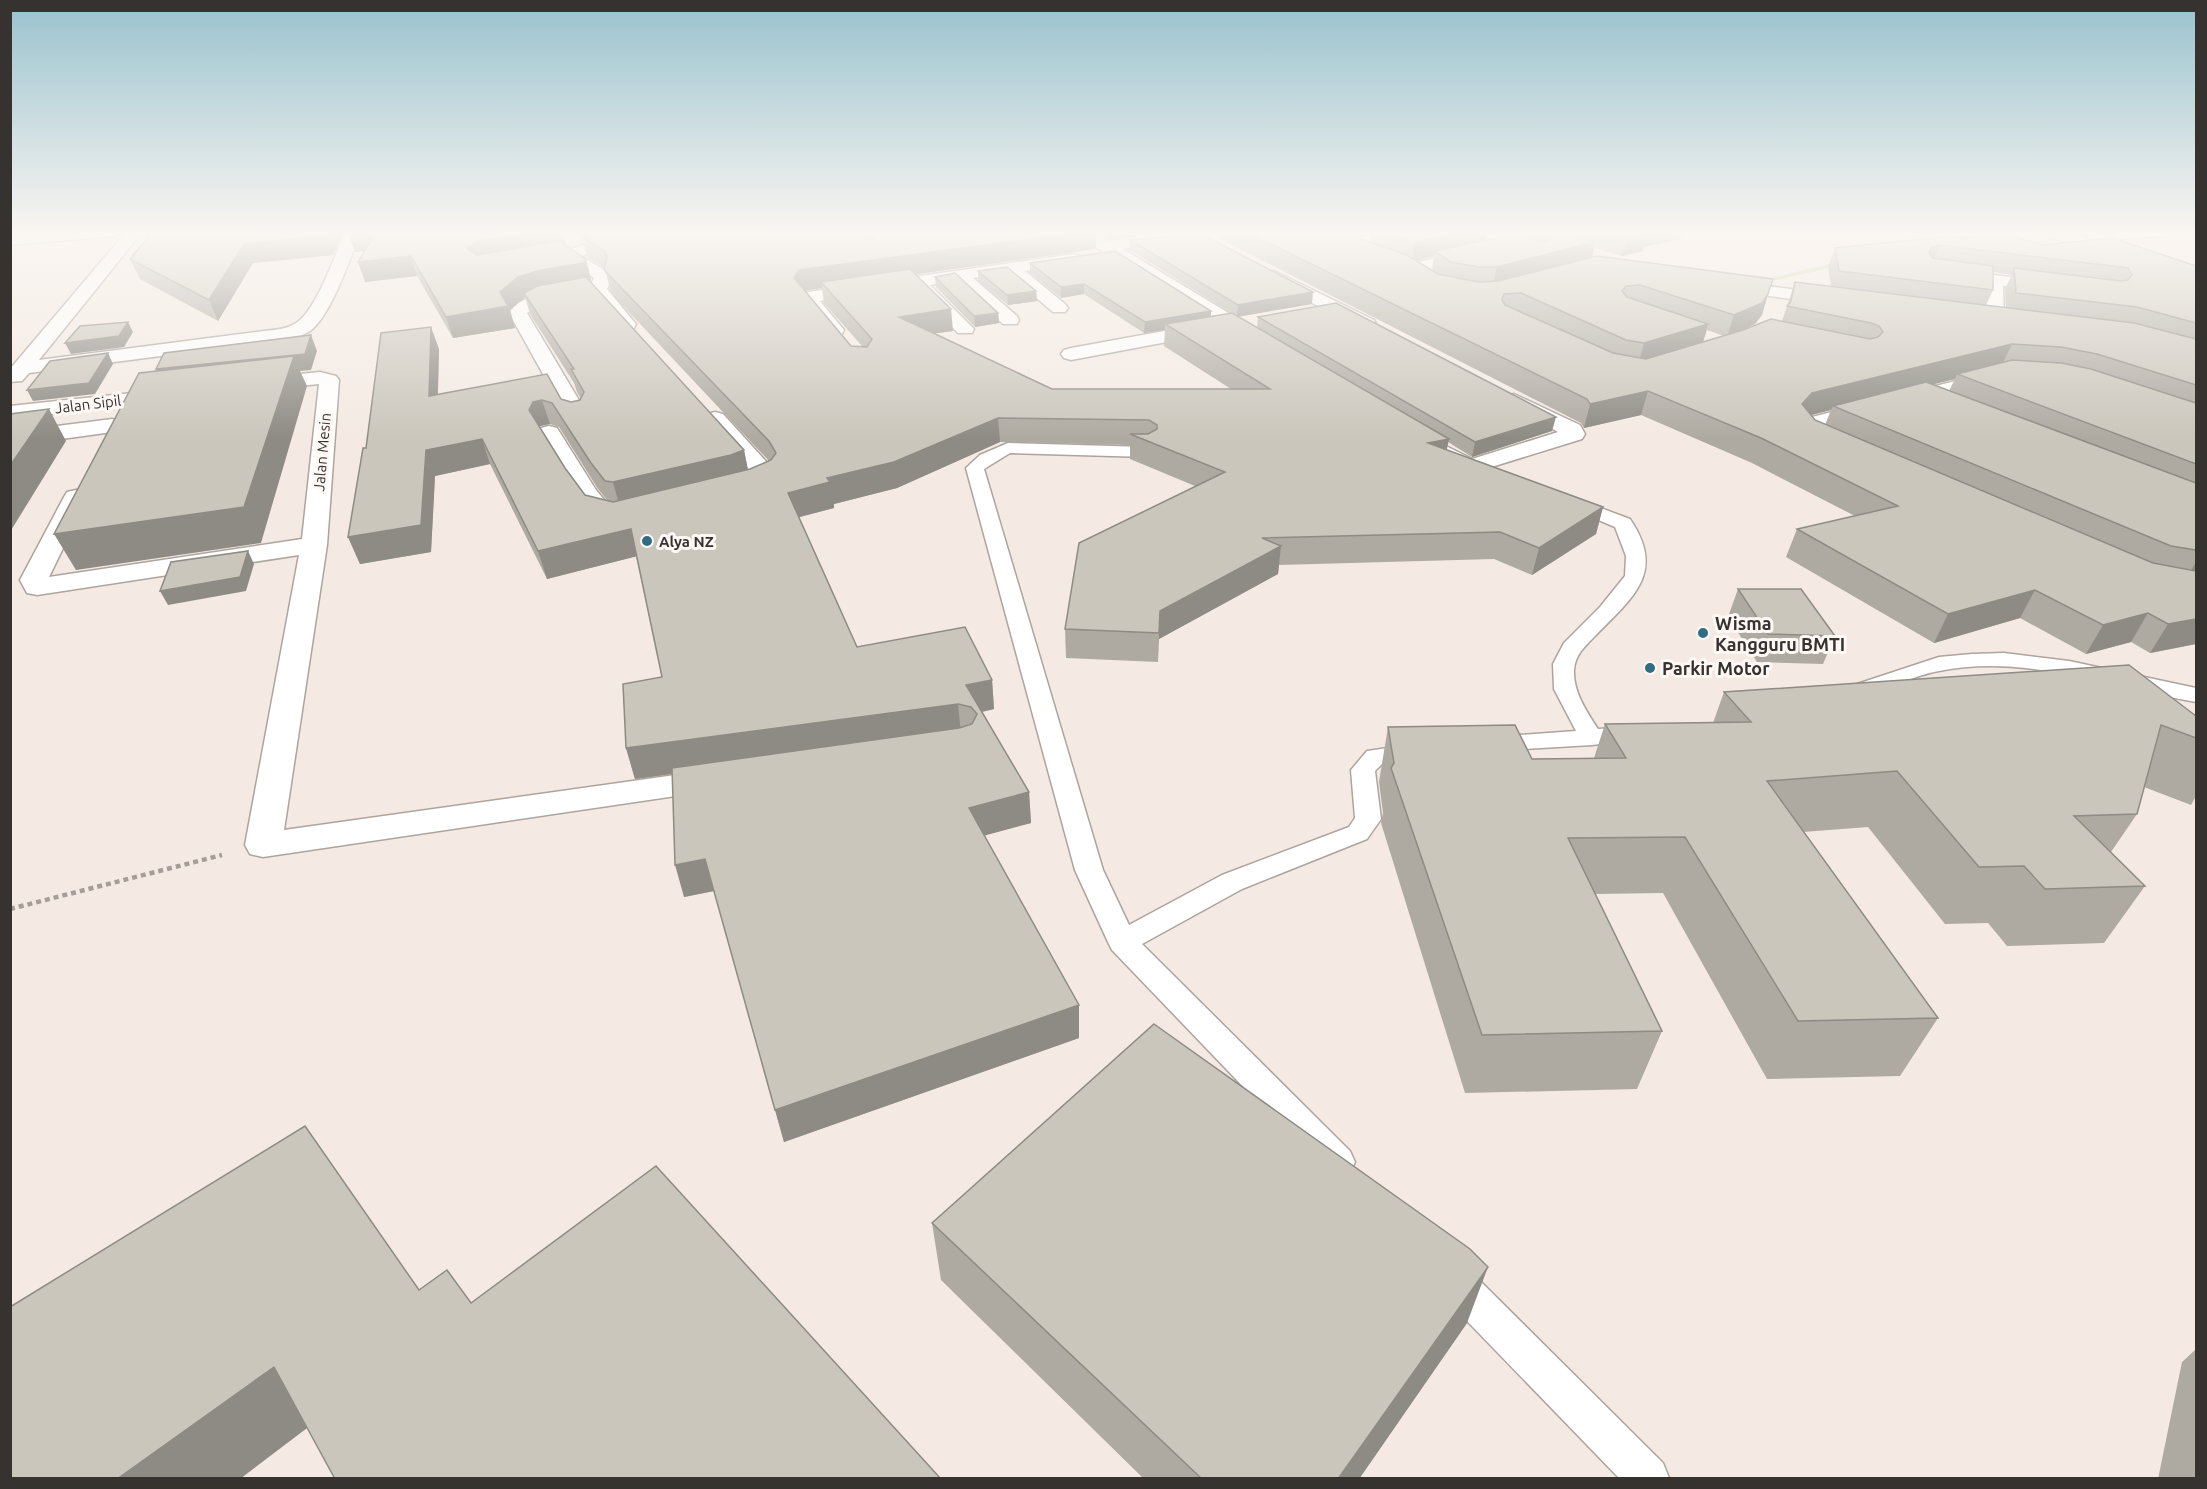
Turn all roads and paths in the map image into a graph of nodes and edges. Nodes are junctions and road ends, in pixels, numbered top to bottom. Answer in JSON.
{"nodes":[{"id":1,"x":78,"y":300,"type":"edge"},
{"id":2,"x":321,"y":300,"type":"edge"},
{"id":3,"x":540,"y":300,"type":"edge"},
{"id":4,"x":607,"y":300,"type":"edge"},
{"id":5,"x":811,"y":300,"type":"edge"},
{"id":6,"x":936,"y":300,"type":"edge"},
{"id":7,"x":988,"y":300,"type":"edge"},
{"id":8,"x":1050,"y":300,"type":"edge"},
{"id":9,"x":1194,"y":300,"type":"edge"},
{"id":10,"x":1320,"y":300,"type":"edge"},
{"id":11,"x":1768,"y":300,"type":"edge"},
{"id":12,"x":1998,"y":300,"type":"edge"},
{"id":13,"x":1846,"y":302,"type":"edge"},
{"id":14,"x":1059,"y":308,"type":"dead end"},
{"id":15,"x":1334,"y":308,"type":"junction"},
{"id":16,"x":1301,"y":313,"type":"edge"},
{"id":17,"x":1972,"y":317,"type":"edge"},
{"id":18,"x":1267,"y":319,"type":"edge"},
{"id":19,"x":1010,"y":320,"type":"dead end"},
{"id":20,"x":1233,"y":325,"type":"junction"},
{"id":21,"x":965,"y":329,"type":"dead end"},
{"id":22,"x":1386,"y":334,"type":"edge"},
{"id":23,"x":640,"y":338,"type":"edge"},
{"id":24,"x":850,"y":347,"type":"edge"},
{"id":25,"x":1274,"y":350,"type":"edge"},
{"id":26,"x":1071,"y":354,"type":"dead end"},
{"id":27,"x":23,"y":368,"type":"junction"},
{"id":28,"x":2019,"y":375,"type":"edge"},
{"id":29,"x":10,"y":383,"type":"edge"},
{"id":30,"x":240,"y":386,"type":"edge"},
{"id":31,"x":195,"y":392,"type":"edge"},
{"id":32,"x":1500,"y":393,"type":"edge"},
{"id":33,"x":1916,"y":396,"type":"junction"},
{"id":34,"x":126,"y":400,"type":"junction"},
{"id":35,"x":702,"y":405,"type":"edge"},
{"id":36,"x":1949,"y":409,"type":"edge"},
{"id":37,"x":10,"y":413,"type":"edge"},
{"id":38,"x":578,"y":417,"type":"edge"},
{"id":39,"x":549,"y":433,"type":"dead end"},
{"id":40,"x":10,"y":439,"type":"edge"},
{"id":41,"x":1428,"y":442,"type":"edge"},
{"id":42,"x":1147,"y":452,"type":"edge"},
{"id":43,"x":1848,"y":452,"type":"edge"},
{"id":44,"x":1469,"y":467,"type":"junction"},
{"id":45,"x":1492,"y":476,"type":"edge"},
{"id":46,"x":86,"y":478,"type":"edge"},
{"id":47,"x":722,"y":494,"type":"edge"},
{"id":48,"x":1554,"y":496,"type":"edge"},
{"id":49,"x":643,"y":512,"type":"edge"},
{"id":50,"x":314,"y":545,"type":"junction"},
{"id":51,"x":2196,"y":695,"type":"edge"},
{"id":52,"x":1832,"y":700,"type":"edge"},
{"id":53,"x":1657,"y":732,"type":"edge"},
{"id":54,"x":1592,"y":738,"type":"junction"},
{"id":55,"x":1468,"y":746,"type":"edge"},
{"id":56,"x":1434,"y":749,"type":"edge"},
{"id":57,"x":749,"y":776,"type":"edge"},
{"id":58,"x":263,"y":844,"type":"junction"},
{"id":59,"x":10,"y":909,"type":"edge"},
{"id":60,"x":1122,"y":942,"type":"junction"},
{"id":61,"x":1356,"y":1180,"type":"edge"},
{"id":62,"x":1431,"y":1257,"type":"edge"},
{"id":63,"x":1648,"y":1479,"type":"edge"}],
"edges":[{"from":1,"to":27,"type":"street"},
{"from":2,"to":27,"type":"street"},
{"from":3,"to":38,"type":"street"},
{"from":4,"to":23,"type":"street"},
{"from":5,"to":24,"type":"street"},
{"from":6,"to":21,"type":"street"},
{"from":7,"to":19,"type":"street"},
{"from":8,"to":14,"type":"street"},
{"from":9,"to":20,"type":"street"},
{"from":10,"to":15,"type":"street"},
{"from":11,"to":13,"type":"street"},
{"from":12,"to":17,"type":"street"},
{"from":15,"to":16,"type":"street"},
{"from":15,"to":22,"type":"street"},
{"from":18,"to":20,"type":"street"},
{"from":20,"to":25,"type":"street"},
{"from":20,"to":26,"type":"street"},
{"from":27,"to":29,"type":"street"},
{"from":28,"to":33,"type":"street"},
{"from":30,"to":50,"type":"street","name":"Jalan Mesin"},
{"from":31,"to":34,"type":"street","name":"Jalan Sipil"},
{"from":32,"to":44,"type":"street"},
{"from":33,"to":36,"type":"street"},
{"from":33,"to":43,"type":"street"},
{"from":34,"to":37,"type":"street","name":"Jalan Sipil"},
{"from":34,"to":40,"type":"street","name":"Jalan Sipil"},
{"from":35,"to":47,"type":"street"},
{"from":39,"to":49,"type":"street"},
{"from":41,"to":44,"type":"street"},
{"from":42,"to":60,"type":"lane"},
{"from":44,"to":45,"type":"lane"},
{"from":46,"to":50,"type":"street"},
{"from":48,"to":54,"type":"lane"},
{"from":50,"to":58,"type":"street"},
{"from":51,"to":52,"type":"lane"},
{"from":53,"to":54,"type":"lane"},
{"from":54,"to":55,"type":"lane"},
{"from":56,"to":60,"type":"lane"},
{"from":57,"to":58,"type":"street"},
{"from":58,"to":59,"type":"path"},
{"from":60,"to":61,"type":"lane"},
{"from":62,"to":63,"type":"lane"}]}
